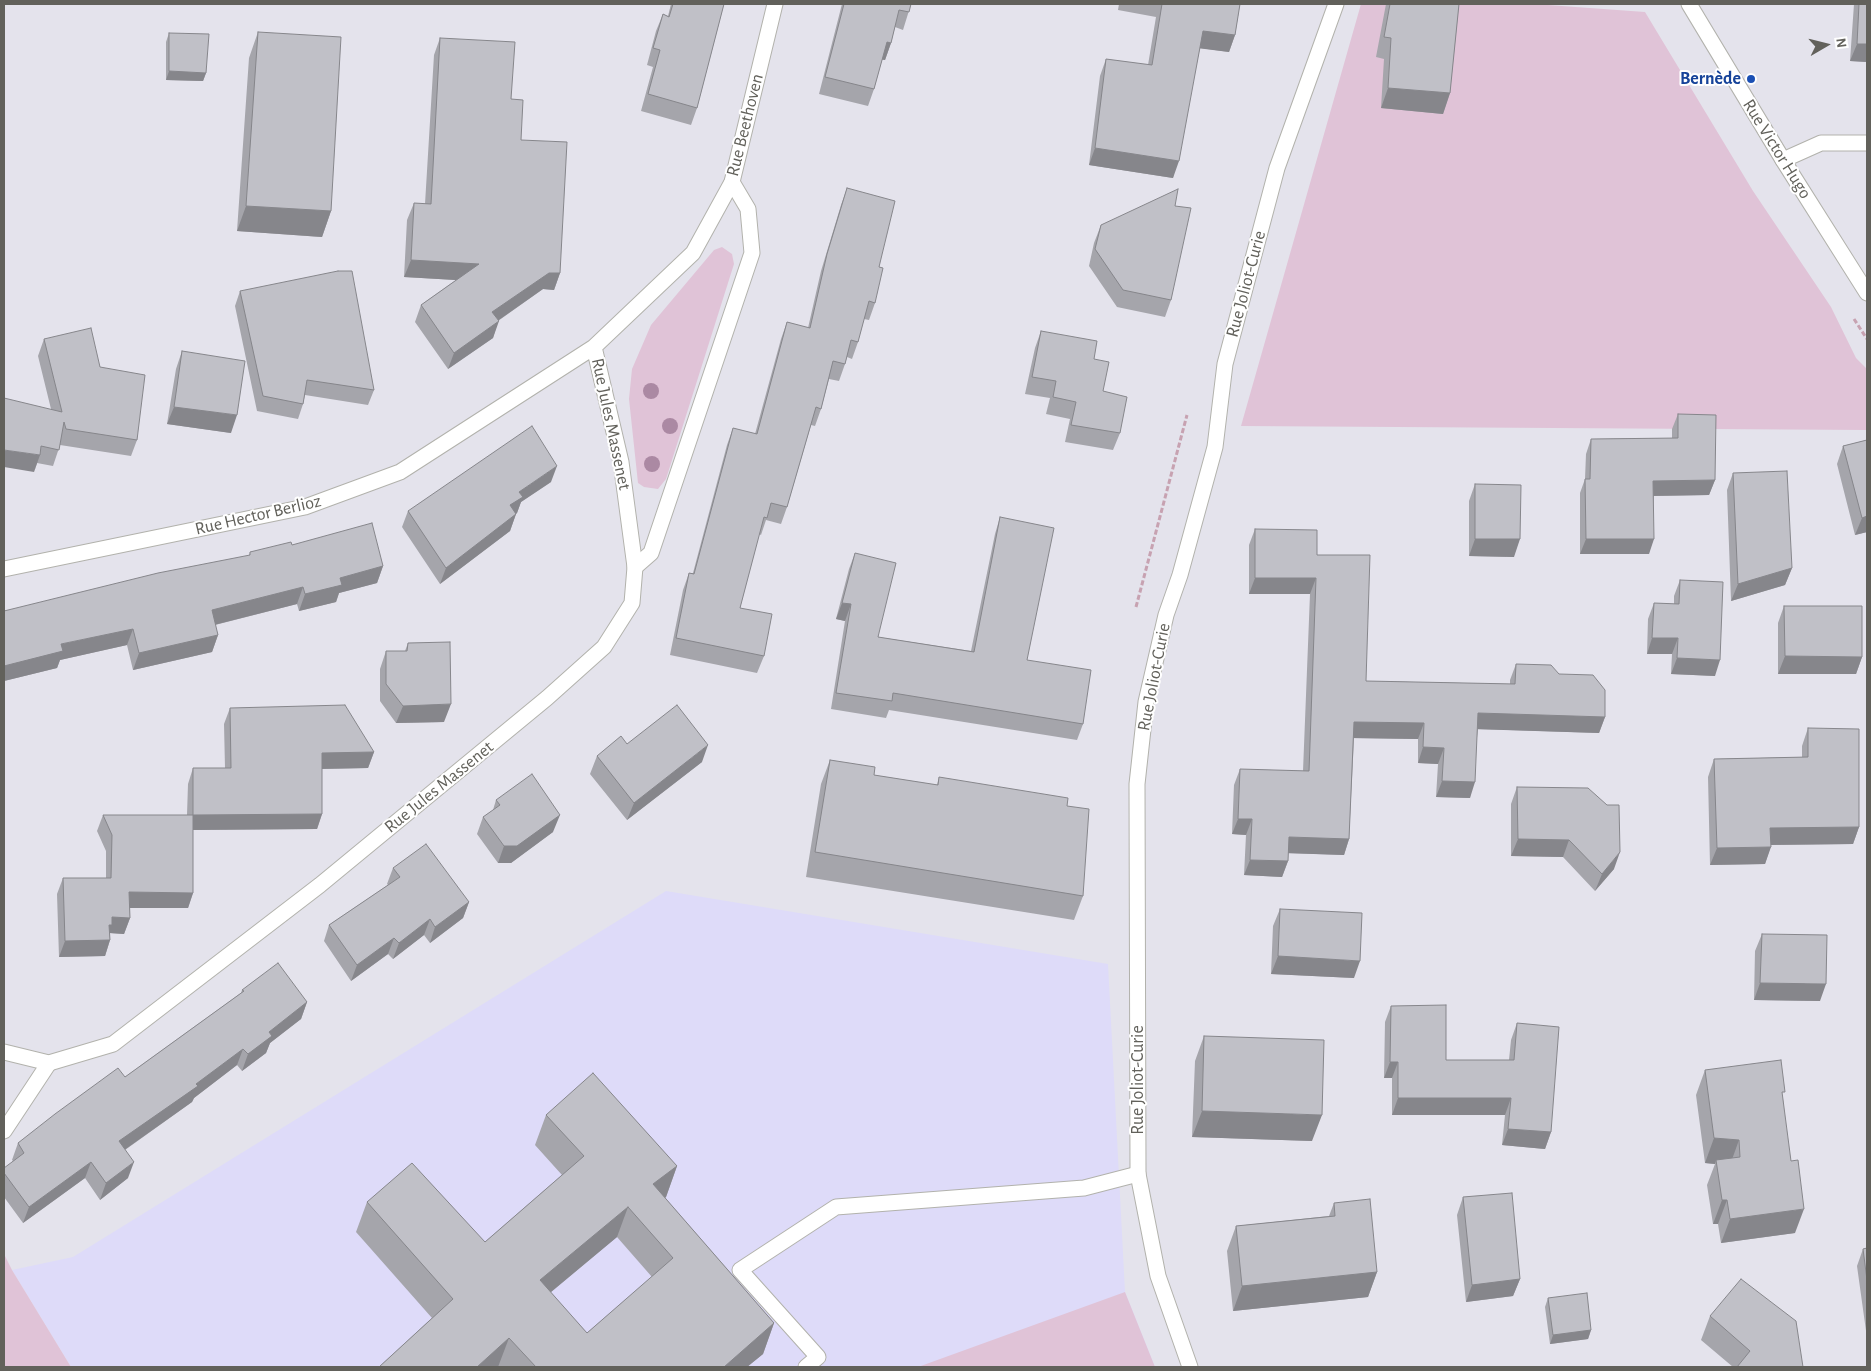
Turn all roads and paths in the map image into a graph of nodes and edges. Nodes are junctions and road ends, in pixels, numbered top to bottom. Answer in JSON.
{"nodes":[{"id":1,"x":775,"y":4,"type":"edge"},
{"id":2,"x":1336,"y":4,"type":"edge"},
{"id":3,"x":1689,"y":4,"type":"edge"},
{"id":4,"x":1867,"y":143,"type":"edge"},
{"id":5,"x":1783,"y":160,"type":"junction"},
{"id":6,"x":732,"y":182,"type":"junction"},
{"id":7,"x":1867,"y":293,"type":"edge"},
{"id":8,"x":594,"y":347,"type":"junction"},
{"id":9,"x":635,"y":567,"type":"junction"},
{"id":10,"x":4,"y":569,"type":"edge"},
{"id":11,"x":4,"y":1052,"type":"edge"},
{"id":12,"x":49,"y":1062,"type":"junction"},
{"id":13,"x":4,"y":1131,"type":"edge"},
{"id":14,"x":1138,"y":1174,"type":"junction"},
{"id":15,"x":806,"y":1367,"type":"edge"},
{"id":16,"x":1190,"y":1367,"type":"edge"}],
"edges":[{"from":1,"to":6,"type":"street","name":"Rue Beethoven"},
{"from":2,"to":14,"type":"street","name":"Rue Joliot-Curie"},
{"from":3,"to":5,"type":"street","name":"Rue Victor Hugo"},
{"from":4,"to":5,"type":"street"},
{"from":5,"to":7,"type":"street","name":"Rue Victor Hugo"},
{"from":6,"to":8,"type":"street","name":"Rue Beethoven"},
{"from":6,"to":9,"type":"street"},
{"from":8,"to":9,"type":"street","name":"Rue Jules Massenet"},
{"from":8,"to":10,"type":"street","name":"Rue Hector Berlioz"},
{"from":9,"to":12,"type":"street","name":"Rue Jules Massenet"},
{"from":11,"to":12,"type":"street","name":"Rue Jules Massenet"},
{"from":12,"to":13,"type":"street"},
{"from":14,"to":15,"type":"street"},
{"from":14,"to":16,"type":"street","name":"Rue Joliot-Curie"}]}
